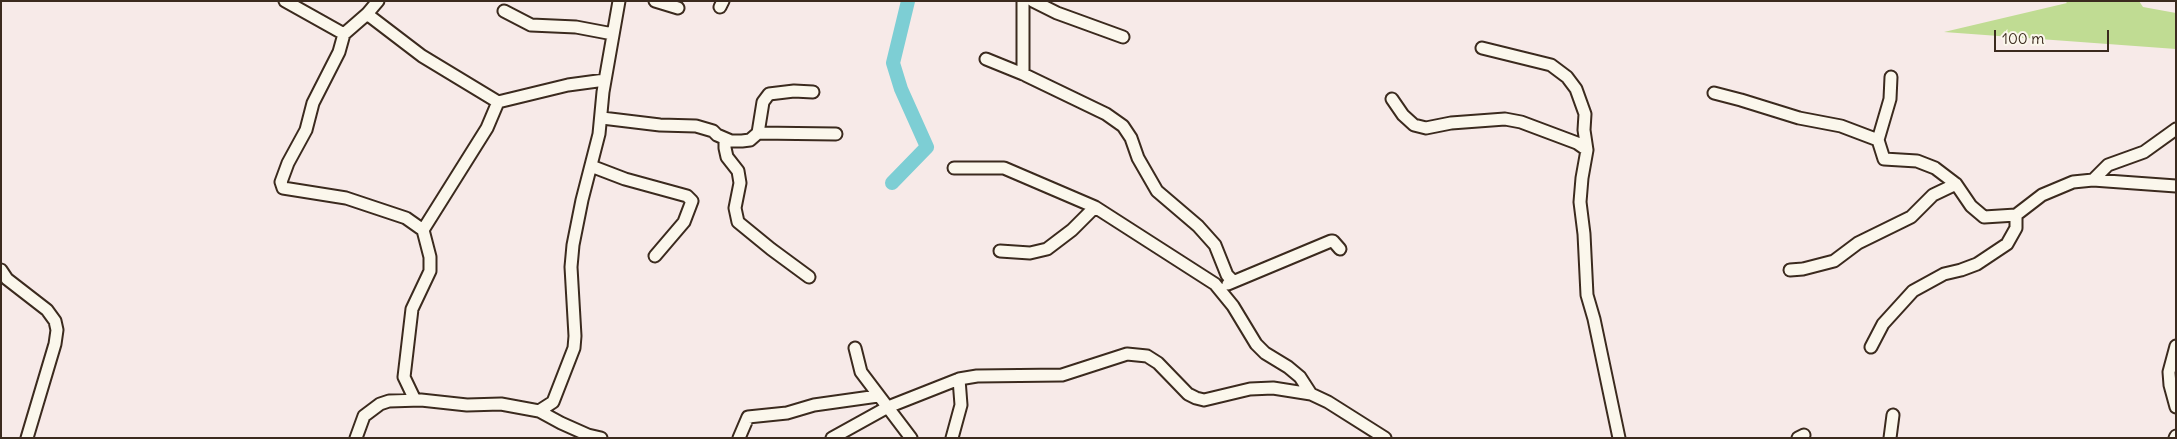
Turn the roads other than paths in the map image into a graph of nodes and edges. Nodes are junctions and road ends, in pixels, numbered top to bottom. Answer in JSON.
{"nodes":[{"id":1,"x":285,"y":1,"type":"edge"},
{"id":2,"x":378,"y":1,"type":"edge"},
{"id":3,"x":619,"y":1,"type":"edge"},
{"id":4,"x":655,"y":1,"type":"edge"},
{"id":5,"x":1023,"y":1,"type":"edge"},
{"id":6,"x":1033,"y":1,"type":"edge"},
{"id":7,"x":678,"y":8,"type":"dead end"},
{"id":8,"x":504,"y":11,"type":"dead end"},
{"id":9,"x":367,"y":14,"type":"junction"},
{"id":10,"x":344,"y":34,"type":"junction"},
{"id":11,"x":612,"y":34,"type":"junction"},
{"id":12,"x":1123,"y":37,"type":"dead end"},
{"id":13,"x":1482,"y":48,"type":"dead end"},
{"id":14,"x":986,"y":59,"type":"dead end"},
{"id":15,"x":1023,"y":74,"type":"junction"},
{"id":16,"x":1891,"y":77,"type":"dead end"},
{"id":17,"x":605,"y":80,"type":"junction"},
{"id":18,"x":813,"y":92,"type":"dead end"},
{"id":19,"x":1714,"y":93,"type":"dead end"},
{"id":20,"x":1392,"y":99,"type":"dead end"},
{"id":21,"x":498,"y":102,"type":"junction"},
{"id":22,"x":602,"y":118,"type":"junction"},
{"id":23,"x":2176,"y":129,"type":"edge"},
{"id":24,"x":758,"y":133,"type":"junction"},
{"id":25,"x":836,"y":134,"type":"dead end"},
{"id":26,"x":725,"y":139,"type":"junction"},
{"id":27,"x":1878,"y":140,"type":"junction"},
{"id":28,"x":1587,"y":150,"type":"junction"},
{"id":29,"x":591,"y":166,"type":"junction"},
{"id":30,"x":954,"y":168,"type":"dead end"},
{"id":31,"x":2093,"y":180,"type":"junction"},
{"id":32,"x":1956,"y":184,"type":"junction"},
{"id":33,"x":2176,"y":186,"type":"edge"},
{"id":34,"x":1095,"y":207,"type":"junction"},
{"id":35,"x":2016,"y":215,"type":"junction"},
{"id":36,"x":424,"y":230,"type":"junction"},
{"id":37,"x":1340,"y":249,"type":"dead end"},
{"id":38,"x":1000,"y":251,"type":"dead end"},
{"id":39,"x":655,"y":256,"type":"dead end"},
{"id":40,"x":1,"y":270,"type":"edge"},
{"id":41,"x":1790,"y":270,"type":"dead end"},
{"id":42,"x":809,"y":277,"type":"dead end"},
{"id":43,"x":1232,"y":281,"type":"junction"},
{"id":44,"x":1220,"y":289,"type":"junction"},
{"id":45,"x":2176,"y":346,"type":"edge"},
{"id":46,"x":1871,"y":347,"type":"dead end"},
{"id":47,"x":856,"y":348,"type":"dead end"},
{"id":48,"x":959,"y":378,"type":"junction"},
{"id":49,"x":1311,"y":394,"type":"junction"},
{"id":50,"x":878,"y":396,"type":"junction"},
{"id":51,"x":415,"y":400,"type":"junction"},
{"id":52,"x":888,"y":407,"type":"junction"},
{"id":53,"x":2176,"y":407,"type":"edge"},
{"id":54,"x":539,"y":411,"type":"junction"},
{"id":55,"x":1893,"y":415,"type":"dead end"},
{"id":56,"x":28,"y":438,"type":"edge"},
{"id":57,"x":356,"y":438,"type":"edge"},
{"id":58,"x":601,"y":438,"type":"edge"},
{"id":59,"x":739,"y":438,"type":"edge"},
{"id":60,"x":832,"y":438,"type":"edge"},
{"id":61,"x":911,"y":438,"type":"edge"},
{"id":62,"x":952,"y":438,"type":"edge"},
{"id":63,"x":1385,"y":438,"type":"edge"},
{"id":64,"x":1619,"y":438,"type":"edge"},
{"id":65,"x":1890,"y":438,"type":"edge"}],
"edges":[{"from":1,"to":10,"type":"street"},
{"from":2,"to":9,"type":"street"},
{"from":3,"to":11,"type":"street"},
{"from":4,"to":7,"type":"street"},
{"from":5,"to":15,"type":"street"},
{"from":6,"to":12,"type":"street"},
{"from":8,"to":11,"type":"street"},
{"from":9,"to":10,"type":"street"},
{"from":9,"to":21,"type":"street"},
{"from":10,"to":36,"type":"street"},
{"from":11,"to":17,"type":"street"},
{"from":13,"to":28,"type":"street"},
{"from":14,"to":15,"type":"street"},
{"from":15,"to":43,"type":"street"},
{"from":16,"to":27,"type":"street"},
{"from":17,"to":21,"type":"street"},
{"from":17,"to":22,"type":"street"},
{"from":18,"to":24,"type":"street"},
{"from":19,"to":27,"type":"street"},
{"from":20,"to":28,"type":"street"},
{"from":21,"to":36,"type":"street"},
{"from":22,"to":26,"type":"street"},
{"from":22,"to":29,"type":"street"},
{"from":23,"to":31,"type":"street"},
{"from":24,"to":25,"type":"street"},
{"from":24,"to":26,"type":"street"},
{"from":26,"to":42,"type":"street"},
{"from":27,"to":32,"type":"street"},
{"from":28,"to":64,"type":"street"},
{"from":29,"to":39,"type":"street"},
{"from":29,"to":54,"type":"street"},
{"from":30,"to":34,"type":"street"},
{"from":31,"to":33,"type":"street"},
{"from":31,"to":35,"type":"street"},
{"from":32,"to":35,"type":"street"},
{"from":32,"to":41,"type":"street"},
{"from":34,"to":38,"type":"street"},
{"from":34,"to":44,"type":"street"},
{"from":35,"to":46,"type":"street"},
{"from":36,"to":51,"type":"street"},
{"from":37,"to":43,"type":"street"},
{"from":40,"to":56,"type":"street"},
{"from":43,"to":44,"type":"street"},
{"from":44,"to":49,"type":"street"},
{"from":45,"to":53,"type":"street"},
{"from":47,"to":50,"type":"street"},
{"from":48,"to":49,"type":"street"},
{"from":48,"to":52,"type":"street"},
{"from":48,"to":62,"type":"street"},
{"from":49,"to":63,"type":"street"},
{"from":50,"to":52,"type":"street"},
{"from":50,"to":59,"type":"street"},
{"from":51,"to":54,"type":"street"},
{"from":51,"to":57,"type":"street"},
{"from":52,"to":60,"type":"street"},
{"from":52,"to":61,"type":"street"},
{"from":54,"to":58,"type":"street"},
{"from":55,"to":65,"type":"street"}]}
